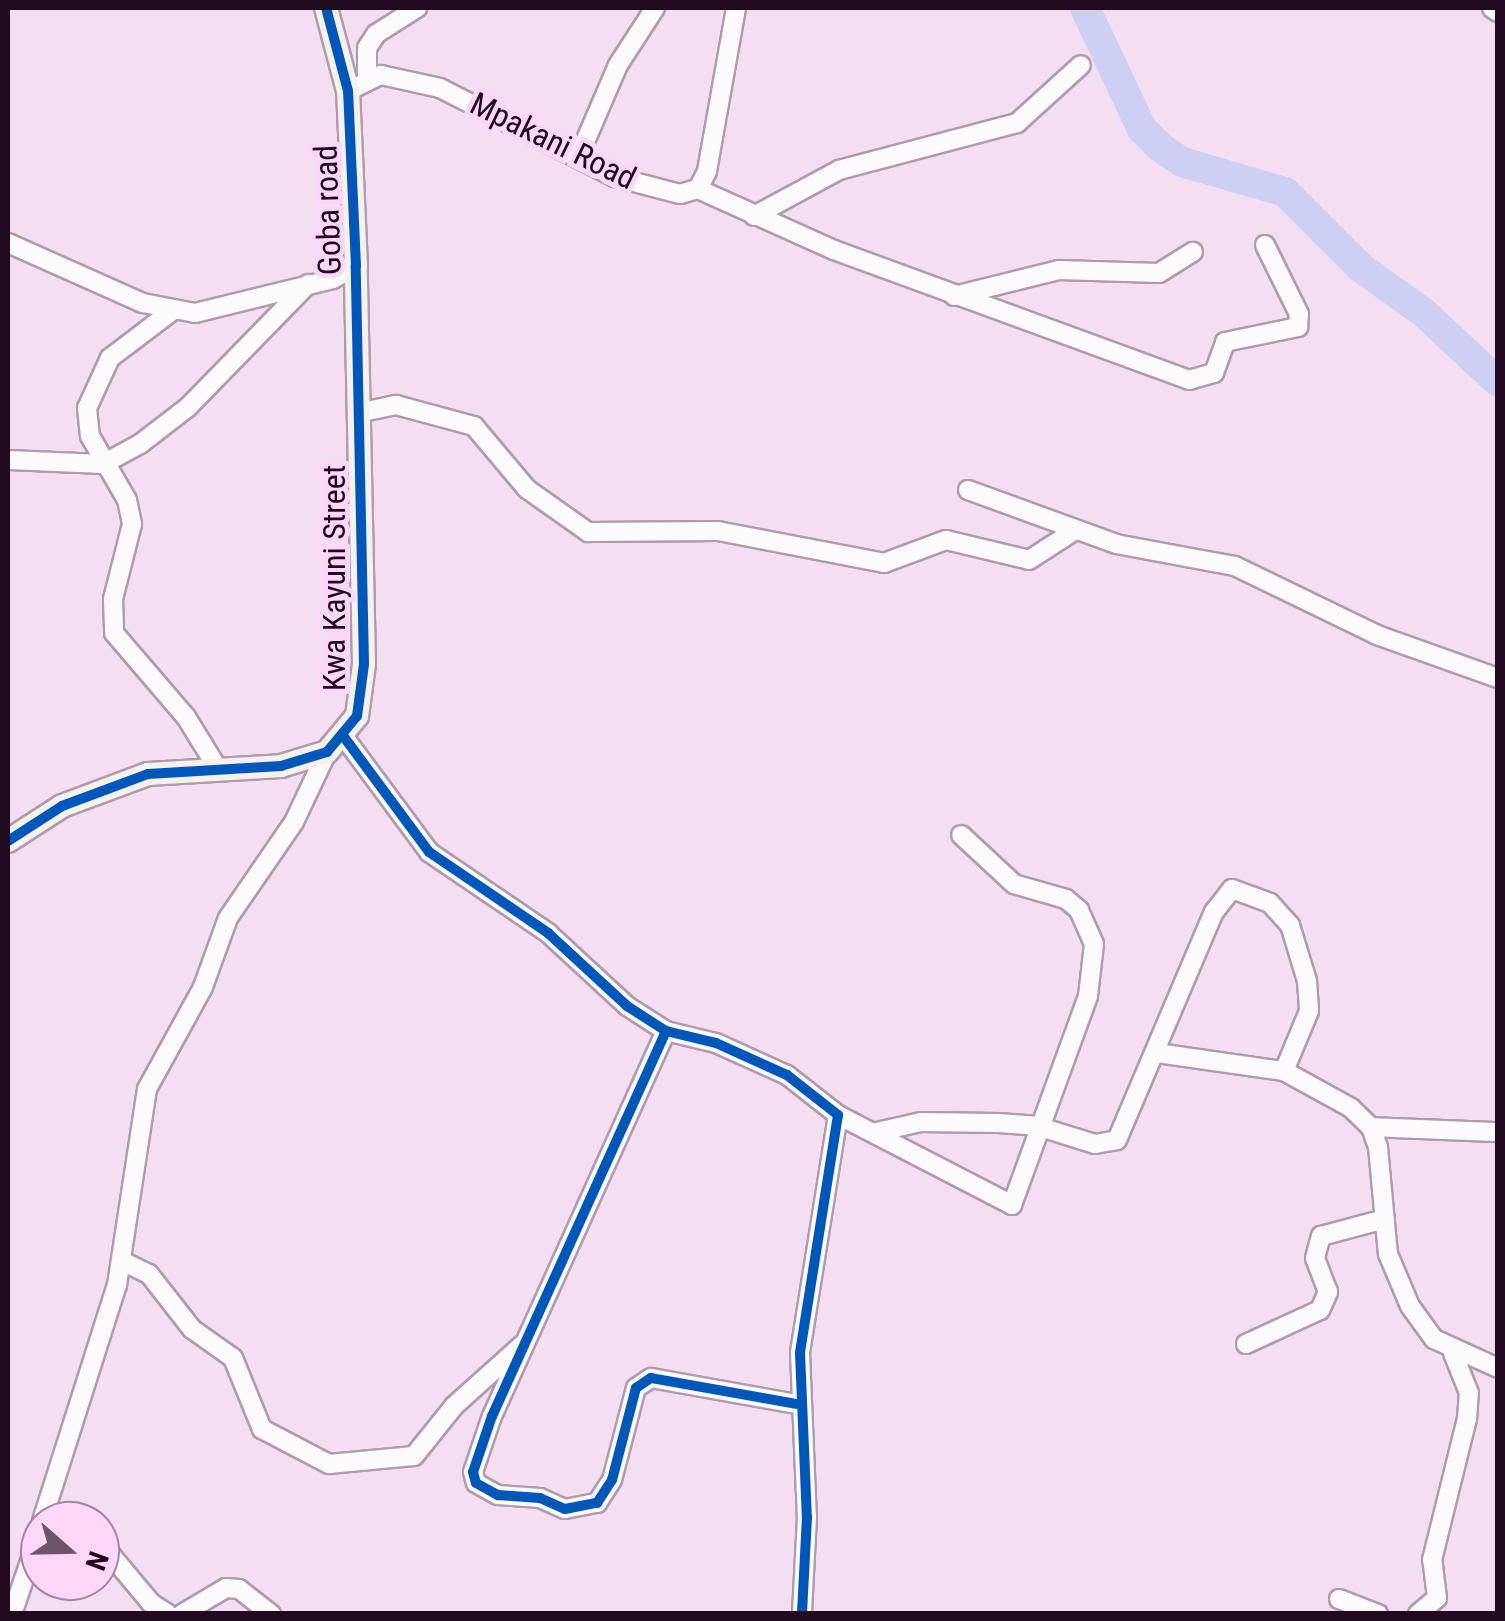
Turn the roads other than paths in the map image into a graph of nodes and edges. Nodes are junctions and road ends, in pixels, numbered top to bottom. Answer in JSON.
{"nodes":[{"id":1,"x":326,"y":8,"type":"edge"},
{"id":2,"x":417,"y":8,"type":"edge"},
{"id":3,"x":655,"y":8,"type":"edge"},
{"id":4,"x":736,"y":8,"type":"edge"},
{"id":5,"x":1081,"y":65,"type":"dead end"},
{"id":6,"x":357,"y":85,"type":"junction"},
{"id":7,"x":578,"y":158,"type":"junction"},
{"id":8,"x":698,"y":189,"type":"junction"},
{"id":9,"x":754,"y":216,"type":"junction"},
{"id":10,"x":8,"y":242,"type":"edge"},
{"id":11,"x":1265,"y":245,"type":"dead end"},
{"id":12,"x":1193,"y":252,"type":"dead end"},
{"id":13,"x":356,"y":266,"type":"junction"},
{"id":14,"x":308,"y":284,"type":"junction"},
{"id":15,"x":954,"y":296,"type":"junction"},
{"id":16,"x":172,"y":310,"type":"junction"},
{"id":17,"x":358,"y":413,"type":"junction"},
{"id":18,"x":8,"y":460,"type":"edge"},
{"id":19,"x":102,"y":464,"type":"junction"},
{"id":20,"x":968,"y":490,"type":"dead end"},
{"id":21,"x":1074,"y":532,"type":"junction"},
{"id":22,"x":1498,"y":678,"type":"edge"},
{"id":23,"x":336,"y":744,"type":"junction"},
{"id":24,"x":218,"y":770,"type":"junction"},
{"id":25,"x":961,"y":835,"type":"dead end"},
{"id":26,"x":8,"y":841,"type":"edge"},
{"id":27,"x":666,"y":1031,"type":"junction"},
{"id":28,"x":1157,"y":1052,"type":"junction"},
{"id":29,"x":1284,"y":1071,"type":"junction"},
{"id":30,"x":838,"y":1116,"type":"junction"},
{"id":31,"x":1037,"y":1126,"type":"junction"},
{"id":32,"x":1371,"y":1127,"type":"junction"},
{"id":33,"x":877,"y":1132,"type":"junction"},
{"id":34,"x":1498,"y":1132,"type":"edge"},
{"id":35,"x":1384,"y":1219,"type":"junction"},
{"id":36,"x":122,"y":1260,"type":"junction"},
{"id":37,"x":523,"y":1343,"type":"junction"},
{"id":38,"x":1246,"y":1344,"type":"dead end"},
{"id":39,"x":1453,"y":1353,"type":"junction"},
{"id":40,"x":1498,"y":1368,"type":"edge"},
{"id":41,"x":798,"y":1404,"type":"junction"},
{"id":42,"x":52,"y":1501,"type":"edge"},
{"id":43,"x":120,"y":1566,"type":"edge"},
{"id":44,"x":1339,"y":1599,"type":"dead end"},
{"id":45,"x":168,"y":1614,"type":"edge"},
{"id":46,"x":182,"y":1614,"type":"edge"},
{"id":47,"x":271,"y":1614,"type":"edge"},
{"id":48,"x":802,"y":1614,"type":"edge"},
{"id":49,"x":1378,"y":1614,"type":"edge"},
{"id":50,"x":1418,"y":1614,"type":"edge"}],
"edges":[{"from":1,"to":6,"type":"street","name":"Goba road"},
{"from":2,"to":6,"type":"street"},
{"from":3,"to":7,"type":"street"},
{"from":4,"to":8,"type":"street"},
{"from":5,"to":9,"type":"street"},
{"from":6,"to":7,"type":"street","name":"Mpakani Road"},
{"from":6,"to":13,"type":"street","name":"Goba road"},
{"from":7,"to":8,"type":"street","name":"Mpakani Road"},
{"from":8,"to":9,"type":"street"},
{"from":9,"to":15,"type":"street"},
{"from":10,"to":16,"type":"street"},
{"from":11,"to":15,"type":"street"},
{"from":12,"to":15,"type":"street"},
{"from":13,"to":14,"type":"street"},
{"from":13,"to":17,"type":"street","name":"Goba road"},
{"from":14,"to":16,"type":"street"},
{"from":14,"to":19,"type":"street"},
{"from":16,"to":19,"type":"street"},
{"from":17,"to":21,"type":"street"},
{"from":17,"to":23,"type":"street","name":"Kwa Kayuni Street"},
{"from":18,"to":19,"type":"street"},
{"from":19,"to":24,"type":"street"},
{"from":20,"to":21,"type":"street"},
{"from":21,"to":22,"type":"street"},
{"from":23,"to":24,"type":"street"},
{"from":23,"to":27,"type":"street"},
{"from":23,"to":36,"type":"street"},
{"from":24,"to":26,"type":"street"},
{"from":25,"to":31,"type":"street"},
{"from":27,"to":30,"type":"street"},
{"from":27,"to":37,"type":"street"},
{"from":28,"to":29,"type":"street"},
{"from":28,"to":29,"type":"street"},
{"from":28,"to":31,"type":"street"},
{"from":29,"to":32,"type":"street"},
{"from":30,"to":33,"type":"street"},
{"from":30,"to":41,"type":"street"},
{"from":31,"to":33,"type":"street"},
{"from":31,"to":33,"type":"street"},
{"from":32,"to":34,"type":"street"},
{"from":32,"to":35,"type":"street"},
{"from":35,"to":38,"type":"street"},
{"from":35,"to":39,"type":"street"},
{"from":36,"to":37,"type":"street"},
{"from":36,"to":42,"type":"street"},
{"from":37,"to":41,"type":"street"},
{"from":39,"to":40,"type":"street"},
{"from":39,"to":50,"type":"street"},
{"from":41,"to":48,"type":"street"},
{"from":43,"to":45,"type":"street"},
{"from":44,"to":49,"type":"street"},
{"from":46,"to":47,"type":"street"}]}
